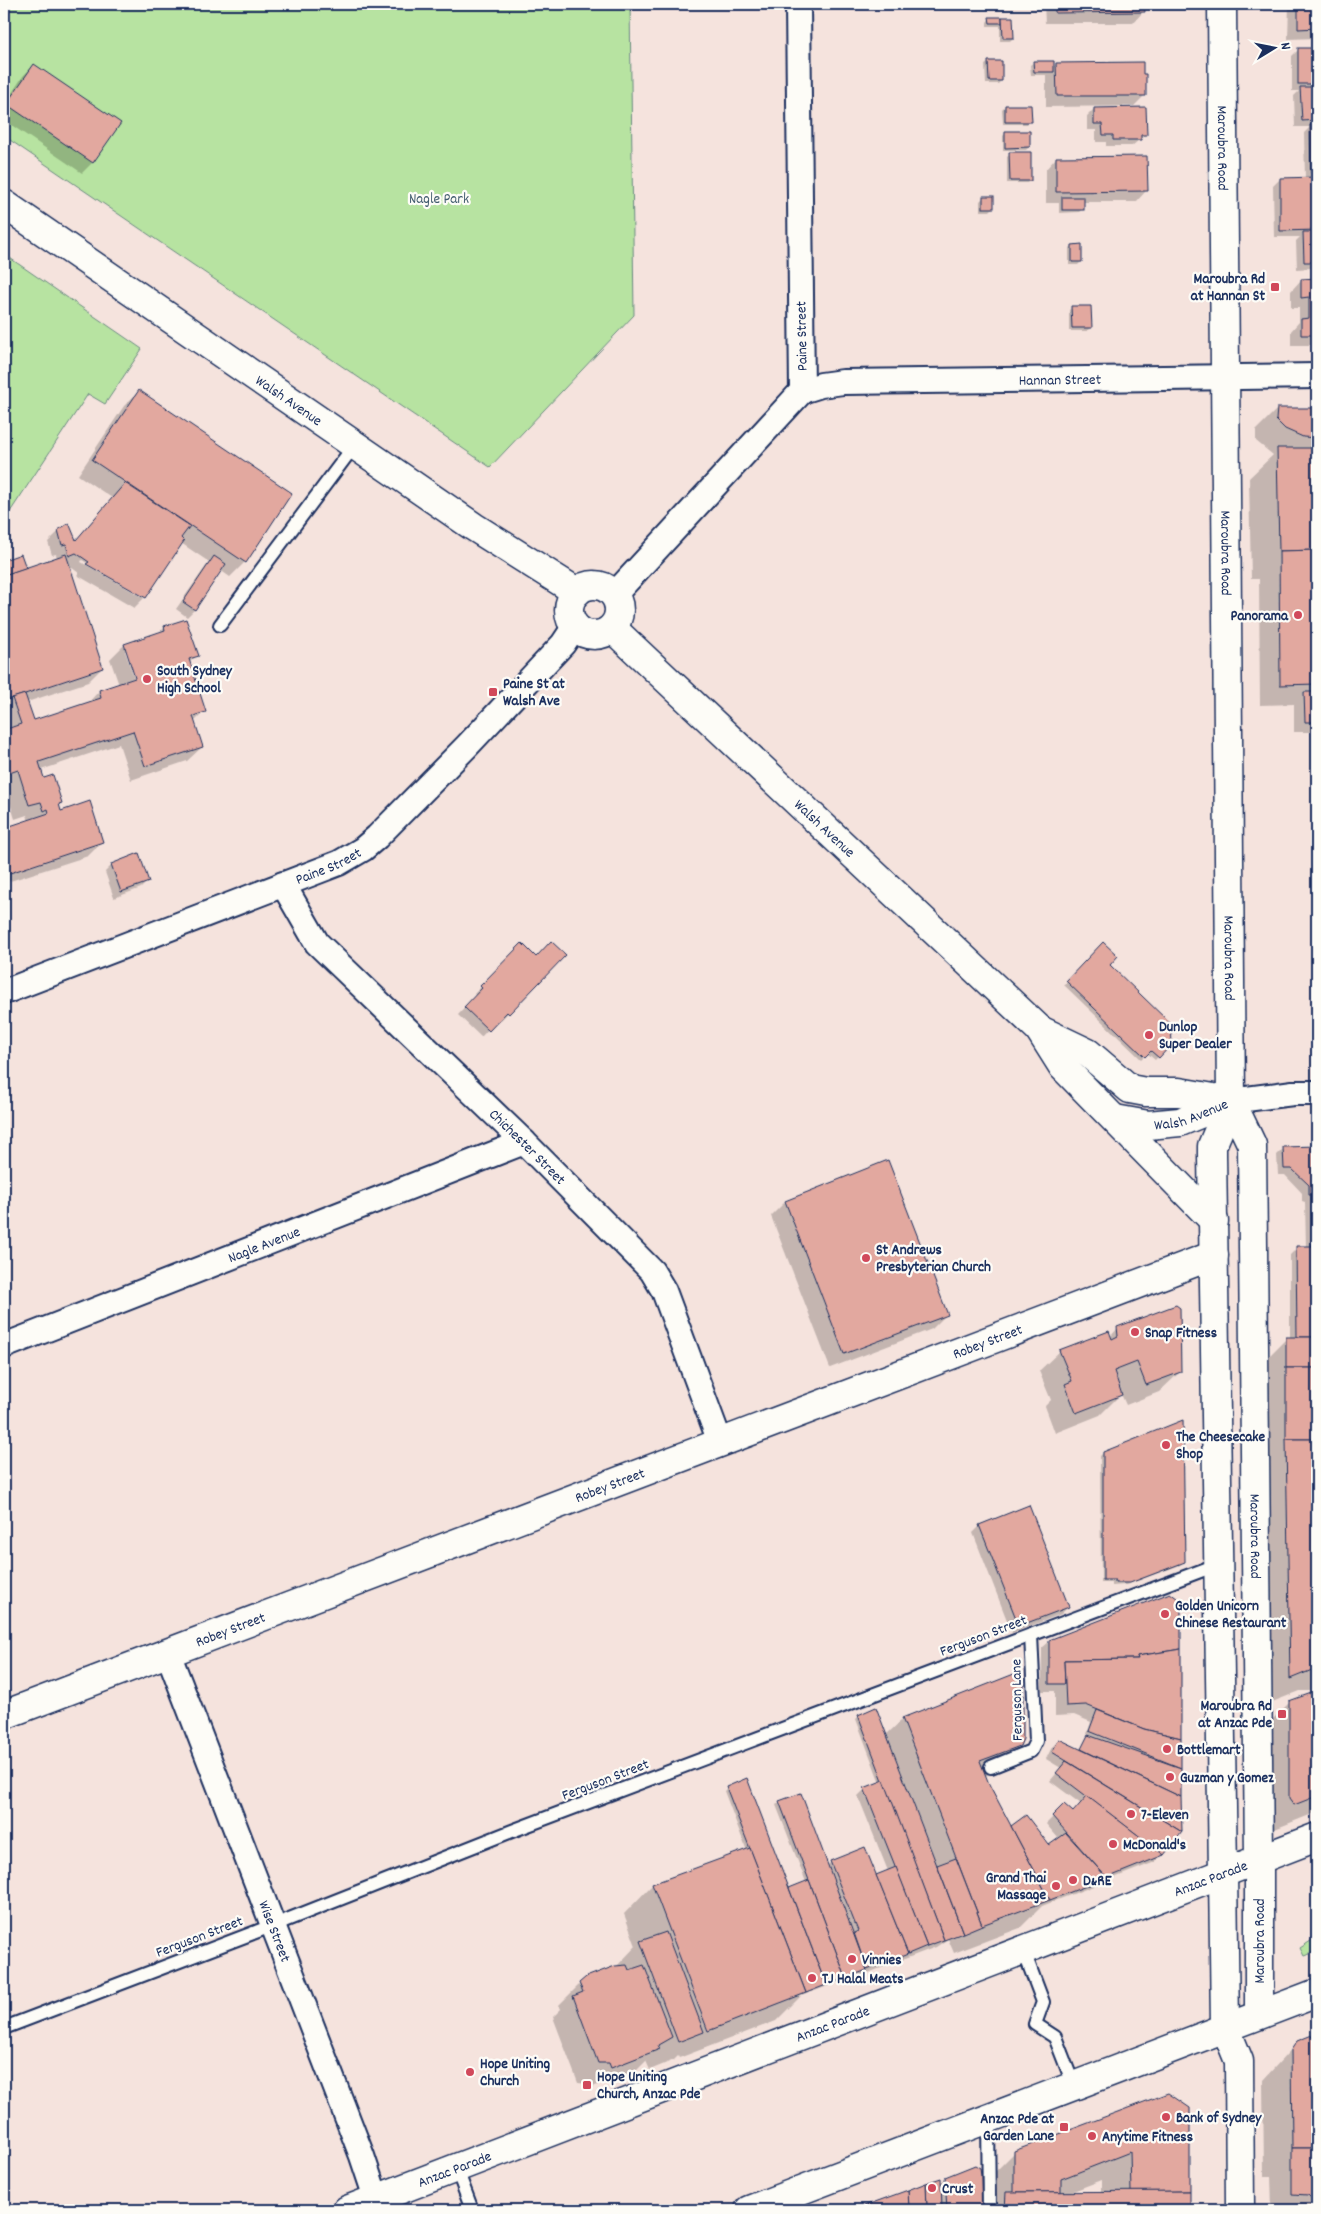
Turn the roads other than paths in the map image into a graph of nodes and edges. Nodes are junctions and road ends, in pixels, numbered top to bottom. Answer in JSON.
{"nodes":[{"id":1,"x":798,"y":4,"type":"edge"},
{"id":2,"x":1222,"y":4,"type":"edge"},
{"id":3,"x":4,"y":204,"type":"edge"},
{"id":4,"x":1226,"y":376,"type":"junction"},
{"id":5,"x":1317,"y":376,"type":"edge"},
{"id":6,"x":802,"y":391,"type":"junction"},
{"id":7,"x":354,"y":446,"type":"junction"},
{"id":8,"x":578,"y":592,"type":"junction"},
{"id":9,"x":614,"y":595,"type":"junction"},
{"id":10,"x":220,"y":625,"type":"dead end"},
{"id":11,"x":575,"y":626,"type":"junction"},
{"id":12,"x":612,"y":628,"type":"junction"},
{"id":13,"x":283,"y":884,"type":"junction"},
{"id":14,"x":4,"y":992,"type":"edge"},
{"id":15,"x":1039,"y":1029,"type":"junction"},
{"id":16,"x":1317,"y":1093,"type":"edge"},
{"id":17,"x":1231,"y":1101,"type":"junction"},
{"id":18,"x":1115,"y":1119,"type":"junction"},
{"id":19,"x":524,"y":1142,"type":"junction"},
{"id":20,"x":1214,"y":1221,"type":"junction"},
{"id":21,"x":1214,"y":1255,"type":"junction"},
{"id":22,"x":4,"y":1346,"type":"edge"},
{"id":23,"x":720,"y":1442,"type":"junction"},
{"id":24,"x":1218,"y":1564,"type":"junction"},
{"id":25,"x":1031,"y":1635,"type":"junction"},
{"id":26,"x":168,"y":1653,"type":"junction"},
{"id":27,"x":4,"y":1715,"type":"edge"},
{"id":28,"x":991,"y":1767,"type":"dead end"},
{"id":29,"x":1317,"y":1837,"type":"edge"},
{"id":30,"x":1259,"y":1859,"type":"junction"},
{"id":31,"x":1223,"y":1872,"type":"junction"},
{"id":32,"x":274,"y":1925,"type":"junction"},
{"id":33,"x":1023,"y":1948,"type":"junction"},
{"id":34,"x":1317,"y":1993,"type":"edge"},
{"id":35,"x":1260,"y":2014,"type":"junction"},
{"id":36,"x":4,"y":2028,"type":"edge"},
{"id":37,"x":1225,"y":2028,"type":"junction"},
{"id":38,"x":1239,"y":2061,"type":"junction"},
{"id":39,"x":1074,"y":2086,"type":"junction"},
{"id":40,"x":988,"y":2118,"type":"junction"},
{"id":41,"x":456,"y":2167,"type":"junction"},
{"id":42,"x":378,"y":2204,"type":"edge"},
{"id":43,"x":347,"y":2210,"type":"edge"},
{"id":44,"x":472,"y":2210,"type":"edge"},
{"id":45,"x":749,"y":2210,"type":"edge"},
{"id":46,"x":989,"y":2210,"type":"edge"},
{"id":47,"x":1240,"y":2210,"type":"edge"}],
"edges":[{"from":1,"to":6,"type":"street","name":"Paine Street"},
{"from":2,"to":4,"type":"main road","name":"Maroubra Road"},
{"from":3,"to":7,"type":"main road","name":"Walsh Avenue"},
{"from":4,"to":5,"type":"street","name":"Hannan Street"},
{"from":4,"to":6,"type":"street","name":"Hannan Street"},
{"from":4,"to":17,"type":"main road","name":"Maroubra Road"},
{"from":6,"to":9,"type":"street","name":"Paine Street"},
{"from":7,"to":8,"type":"main road","name":"Walsh Avenue"},
{"from":7,"to":10,"type":"lane"},
{"from":8,"to":9,"type":"main road"},
{"from":8,"to":11,"type":"main road"},
{"from":9,"to":12,"type":"main road"},
{"from":11,"to":12,"type":"main road"},
{"from":11,"to":13,"type":"street","name":"Paine Street"},
{"from":12,"to":15,"type":"main road","name":"Walsh Avenue"},
{"from":13,"to":14,"type":"street","name":"Paine Street"},
{"from":13,"to":19,"type":"street","name":"Chichester Street"},
{"from":15,"to":17,"type":"main road","name":"Walsh Avenue"},
{"from":15,"to":18,"type":"main road","name":"Walsh Avenue"},
{"from":16,"to":17,"type":"street"},
{"from":17,"to":18,"type":"main road","name":"Walsh Avenue"},
{"from":17,"to":20,"type":"main road","name":"Maroubra Road"},
{"from":17,"to":30,"type":"main road","name":"Maroubra Road"},
{"from":18,"to":20,"type":"main road"},
{"from":19,"to":22,"type":"street","name":"Nagle Avenue"},
{"from":19,"to":23,"type":"street","name":"Chichester Street"},
{"from":20,"to":21,"type":"main road","name":"Maroubra Road"},
{"from":21,"to":23,"type":"main road","name":"Robey Street"},
{"from":21,"to":24,"type":"main road","name":"Maroubra Road"},
{"from":23,"to":26,"type":"main road","name":"Robey Street"},
{"from":24,"to":25,"type":"lane","name":"Ferguson Street"},
{"from":24,"to":31,"type":"main road","name":"Maroubra Road"},
{"from":25,"to":28,"type":"lane","name":"Ferguson Lane"},
{"from":25,"to":32,"type":"lane","name":"Ferguson Street"},
{"from":26,"to":27,"type":"main road","name":"Robey Street"},
{"from":26,"to":32,"type":"street","name":"Wise Street"},
{"from":29,"to":30,"type":"main road","name":"Anzac Parade"},
{"from":30,"to":31,"type":"main road","name":"Anzac Parade"},
{"from":30,"to":35,"type":"main road","name":"Maroubra Road"},
{"from":31,"to":33,"type":"main road","name":"Anzac Parade"},
{"from":31,"to":37,"type":"main road","name":"Maroubra Road"},
{"from":32,"to":36,"type":"lane","name":"Ferguson Street"},
{"from":32,"to":42,"type":"street","name":"Wise Street"},
{"from":33,"to":39,"type":"lane"},
{"from":33,"to":41,"type":"main road","name":"Anzac Parade"},
{"from":34,"to":35,"type":"main road"},
{"from":35,"to":37,"type":"main road"},
{"from":35,"to":38,"type":"main road","name":"Maroubra Road"},
{"from":37,"to":38,"type":"main road","name":"Maroubra Road"},
{"from":37,"to":39,"type":"main road"},
{"from":38,"to":47,"type":"main road","name":"Maroubra Road"},
{"from":39,"to":40,"type":"main road"},
{"from":40,"to":45,"type":"main road"},
{"from":40,"to":46,"type":"lane"},
{"from":41,"to":42,"type":"main road","name":"Anzac Parade"},
{"from":41,"to":44,"type":"lane"},
{"from":42,"to":43,"type":"main road","name":"Anzac Parade"}]}
